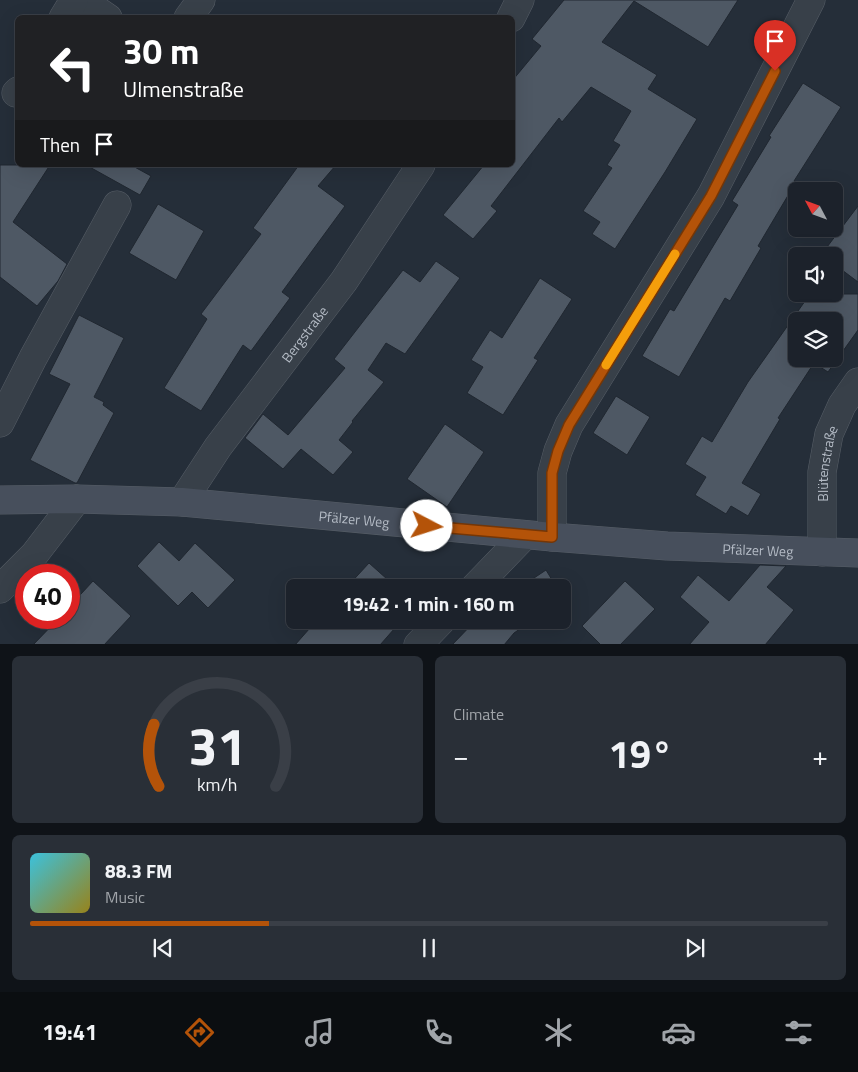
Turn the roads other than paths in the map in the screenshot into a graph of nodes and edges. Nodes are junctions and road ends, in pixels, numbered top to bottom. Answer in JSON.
{"nodes":[{"id":1,"x":74,"y":0,"type":"edge"},
{"id":2,"x":82,"y":0,"type":"edge"},
{"id":3,"x":201,"y":0,"type":"edge"},
{"id":4,"x":520,"y":0,"type":"edge"},
{"id":5,"x":811,"y":0,"type":"edge"},
{"id":6,"x":65,"y":15,"type":"edge"},
{"id":7,"x":104,"y":15,"type":"edge"},
{"id":8,"x":190,"y":15,"type":"edge"},
{"id":9,"x":512,"y":15,"type":"edge"},
{"id":10,"x":421,"y":167,"type":"edge"},
{"id":11,"x":117,"y":205,"type":"dead end"},
{"id":12,"x":858,"y":382,"type":"edge"},
{"id":13,"x":0,"y":422,"type":"edge"},
{"id":14,"x":77,"y":499,"type":"junction"},
{"id":15,"x":0,"y":500,"type":"edge"},
{"id":16,"x":182,"y":502,"type":"junction"},
{"id":17,"x":538,"y":536,"type":"junction"},
{"id":18,"x":822,"y":552,"type":"junction"},
{"id":19,"x":858,"y":553,"type":"edge"},
{"id":20,"x":485,"y":579,"type":"edge"},
{"id":21,"x":0,"y":589,"type":"edge"},
{"id":22,"x":433,"y":629,"type":"edge"},
{"id":23,"x":418,"y":644,"type":"edge"}],
"edges":[{"from":1,"to":6,"type":"street"},
{"from":2,"to":7,"type":"street"},
{"from":3,"to":8,"type":"street"},
{"from":4,"to":9,"type":"street"},
{"from":5,"to":17,"type":"street"},
{"from":10,"to":16,"type":"street","name":"Bergstraße"},
{"from":11,"to":13,"type":"street"},
{"from":12,"to":18,"type":"street","name":"Blütenstraße"},
{"from":14,"to":15,"type":"street","name":"Pfälzer Weg"},
{"from":14,"to":16,"type":"street","name":"Pfälzer Weg"},
{"from":14,"to":21,"type":"street"},
{"from":16,"to":17,"type":"street","name":"Pfälzer Weg"},
{"from":17,"to":18,"type":"street","name":"Pfälzer Weg"},
{"from":17,"to":20,"type":"street"},
{"from":18,"to":19,"type":"street","name":"Pfälzer Weg"},
{"from":22,"to":23,"type":"street"}]}
